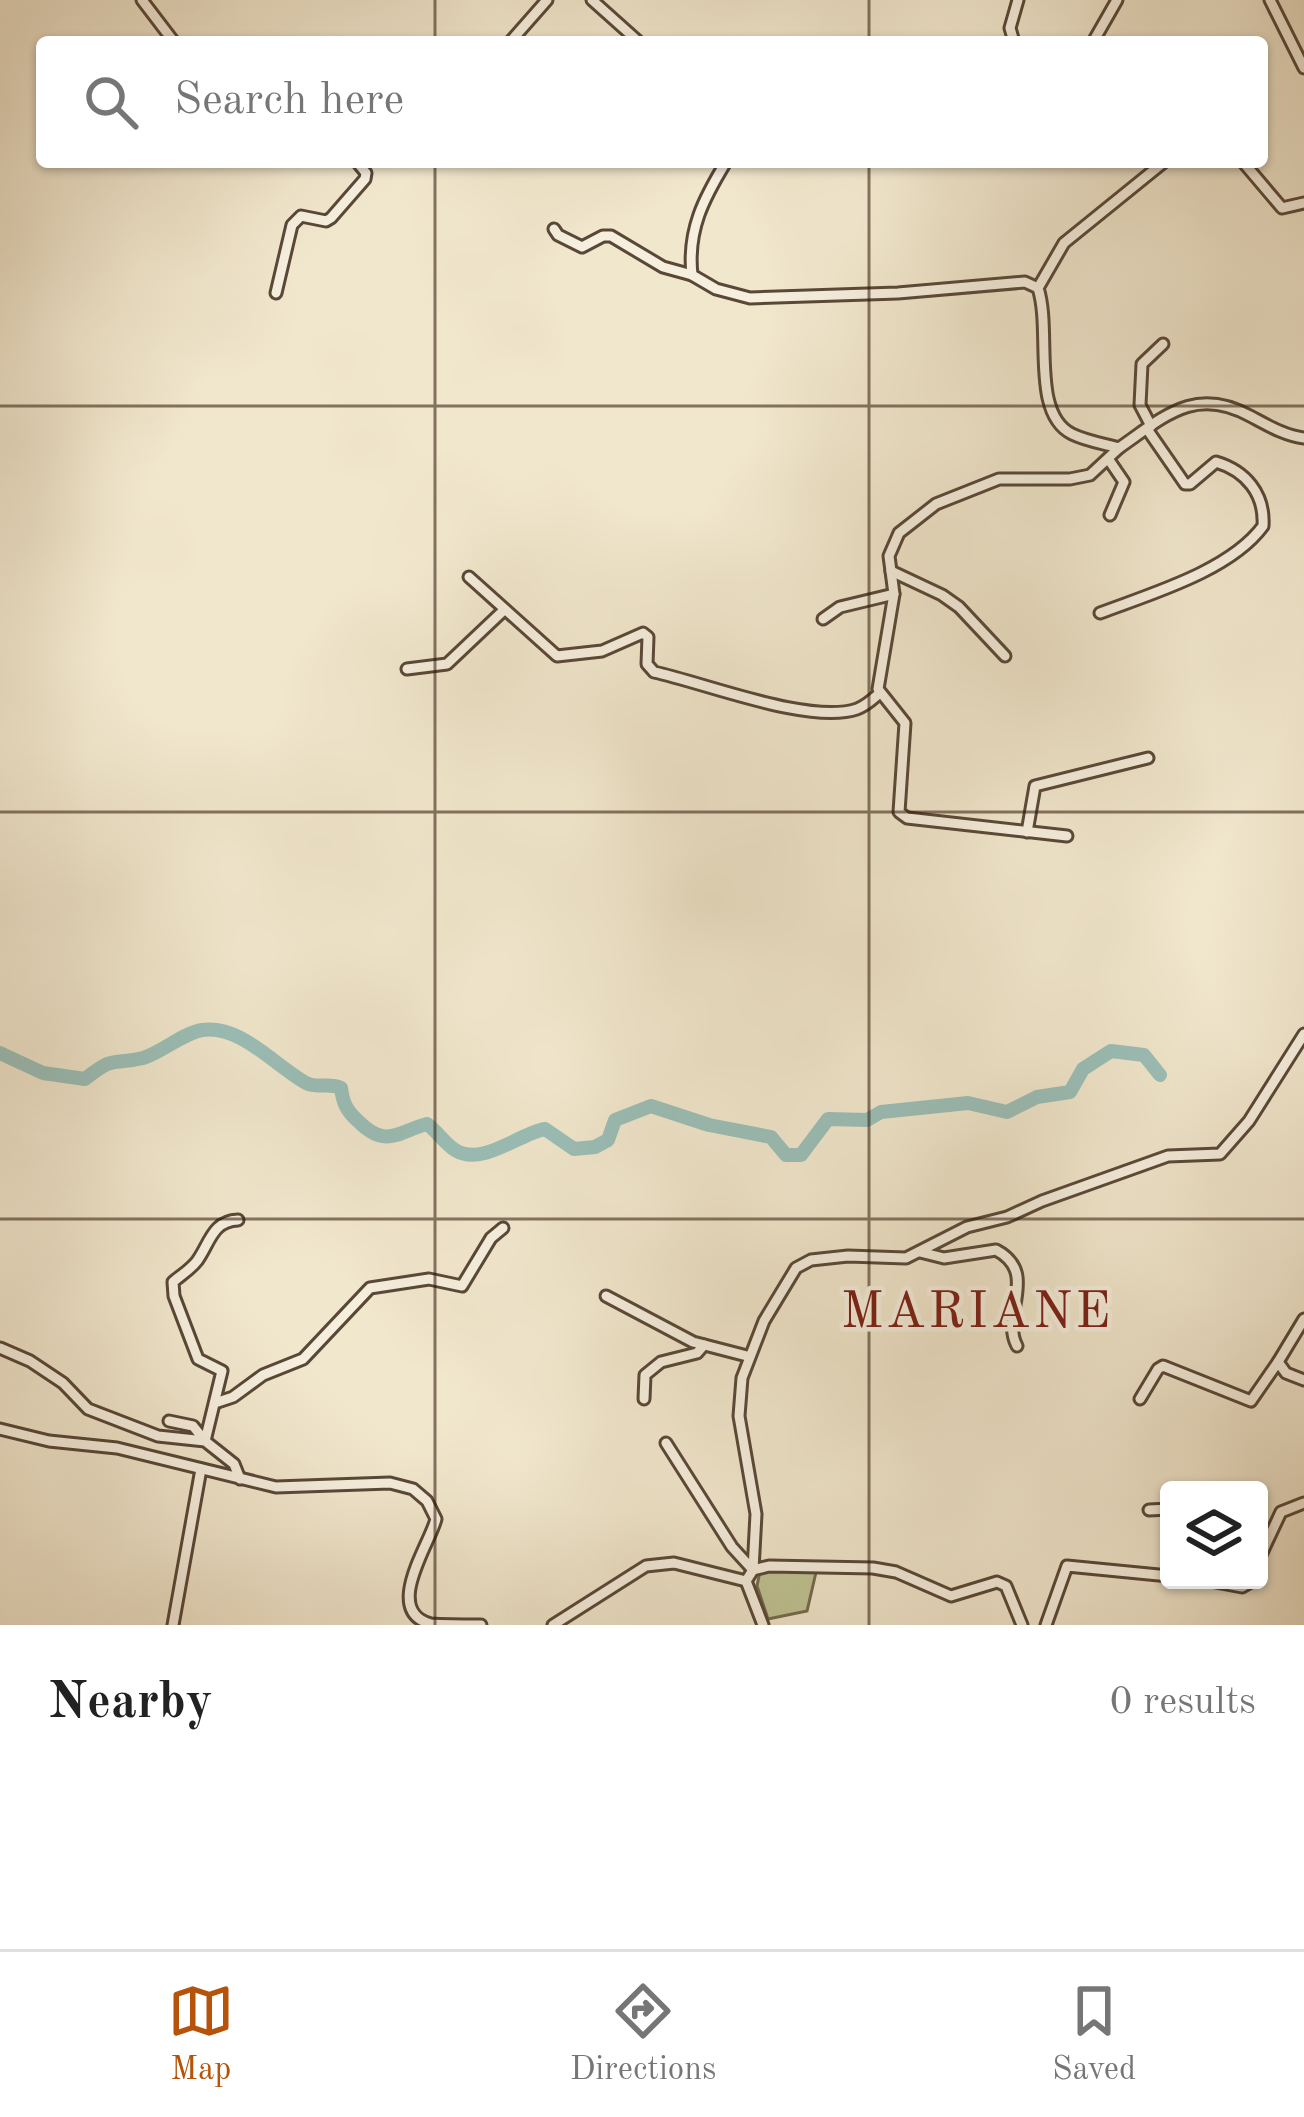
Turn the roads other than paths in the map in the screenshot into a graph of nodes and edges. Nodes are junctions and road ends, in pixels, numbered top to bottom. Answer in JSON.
{"nodes":[{"id":1,"x":142,"y":0,"type":"edge"},
{"id":2,"x":547,"y":0,"type":"edge"},
{"id":3,"x":592,"y":0,"type":"edge"},
{"id":4,"x":1018,"y":0,"type":"edge"},
{"id":5,"x":1117,"y":0,"type":"edge"},
{"id":6,"x":1270,"y":0,"type":"edge"},
{"id":7,"x":169,"y":36,"type":"edge"},
{"id":8,"x":515,"y":36,"type":"edge"},
{"id":9,"x":632,"y":36,"type":"edge"},
{"id":10,"x":1012,"y":36,"type":"edge"},
{"id":11,"x":1096,"y":36,"type":"edge"},
{"id":12,"x":1304,"y":68,"type":"edge"},
{"id":13,"x":362,"y":168,"type":"edge"},
{"id":14,"x":721,"y":168,"type":"edge"},
{"id":15,"x":1158,"y":168,"type":"edge"},
{"id":16,"x":1249,"y":168,"type":"edge"},
{"id":17,"x":1304,"y":203,"type":"edge"},
{"id":18,"x":554,"y":229,"type":"dead end"},
{"id":19,"x":692,"y":275,"type":"junction"},
{"id":20,"x":1038,"y":288,"type":"junction"},
{"id":21,"x":276,"y":293,"type":"dead end"},
{"id":22,"x":1162,"y":344,"type":"dead end"},
{"id":23,"x":1149,"y":428,"type":"junction"},
{"id":24,"x":1304,"y":438,"type":"edge"},
{"id":25,"x":1119,"y":448,"type":"junction"},
{"id":26,"x":1109,"y":460,"type":"junction"},
{"id":27,"x":1110,"y":515,"type":"dead end"},
{"id":28,"x":891,"y":572,"type":"junction"},
{"id":29,"x":469,"y":577,"type":"dead end"},
{"id":30,"x":894,"y":594,"type":"junction"},
{"id":31,"x":503,"y":610,"type":"junction"},
{"id":32,"x":1100,"y":613,"type":"dead end"},
{"id":33,"x":823,"y":619,"type":"dead end"},
{"id":34,"x":1005,"y":656,"type":"dead end"},
{"id":35,"x":407,"y":669,"type":"dead end"},
{"id":36,"x":880,"y":693,"type":"junction"},
{"id":37,"x":1148,"y":758,"type":"dead end"},
{"id":38,"x":1027,"y":832,"type":"junction"},
{"id":39,"x":1067,"y":836,"type":"dead end"},
{"id":40,"x":1304,"y":1034,"type":"edge"},
{"id":41,"x":238,"y":1220,"type":"dead end"},
{"id":42,"x":503,"y":1228,"type":"dead end"},
{"id":43,"x":920,"y":1252,"type":"junction"},
{"id":44,"x":606,"y":1296,"type":"dead end"},
{"id":45,"x":1304,"y":1319,"type":"edge"},
{"id":46,"x":704,"y":1345,"type":"junction"},
{"id":47,"x":1018,"y":1346,"type":"dead end"},
{"id":48,"x":0,"y":1348,"type":"edge"},
{"id":49,"x":747,"y":1355,"type":"junction"},
{"id":50,"x":1278,"y":1362,"type":"junction"},
{"id":51,"x":1304,"y":1380,"type":"edge"},
{"id":52,"x":644,"y":1399,"type":"dead end"},
{"id":53,"x":1140,"y":1399,"type":"dead end"},
{"id":54,"x":218,"y":1402,"type":"junction"},
{"id":55,"x":169,"y":1421,"type":"dead end"},
{"id":56,"x":0,"y":1429,"type":"edge"},
{"id":57,"x":205,"y":1441,"type":"junction"},
{"id":58,"x":666,"y":1443,"type":"dead end"},
{"id":59,"x":201,"y":1469,"type":"junction"},
{"id":60,"x":240,"y":1478,"type":"junction"},
{"id":61,"x":1304,"y":1503,"type":"edge"},
{"id":62,"x":1160,"y":1509,"type":"edge"},
{"id":63,"x":1149,"y":1510,"type":"dead end"},
{"id":64,"x":1268,"y":1540,"type":"edge"},
{"id":65,"x":753,"y":1570,"type":"junction"},
{"id":66,"x":1160,"y":1575,"type":"edge"},
{"id":67,"x":746,"y":1581,"type":"junction"},
{"id":68,"x":172,"y":1625,"type":"edge"},
{"id":69,"x":481,"y":1625,"type":"edge"},
{"id":70,"x":553,"y":1625,"type":"edge"},
{"id":71,"x":763,"y":1625,"type":"edge"},
{"id":72,"x":1022,"y":1625,"type":"edge"},
{"id":73,"x":1046,"y":1625,"type":"edge"}],
"edges":[{"from":1,"to":7,"type":"street"},
{"from":2,"to":8,"type":"street"},
{"from":3,"to":9,"type":"street"},
{"from":4,"to":10,"type":"street"},
{"from":5,"to":11,"type":"street"},
{"from":6,"to":12,"type":"street"},
{"from":13,"to":21,"type":"street"},
{"from":14,"to":19,"type":"street"},
{"from":15,"to":20,"type":"street"},
{"from":16,"to":17,"type":"street"},
{"from":18,"to":19,"type":"street"},
{"from":19,"to":20,"type":"street"},
{"from":20,"to":25,"type":"street"},
{"from":22,"to":23,"type":"street"},
{"from":23,"to":24,"type":"street"},
{"from":23,"to":25,"type":"street"},
{"from":23,"to":32,"type":"street"},
{"from":25,"to":26,"type":"street"},
{"from":26,"to":27,"type":"street"},
{"from":26,"to":28,"type":"street"},
{"from":28,"to":30,"type":"street"},
{"from":28,"to":34,"type":"street"},
{"from":29,"to":31,"type":"street"},
{"from":30,"to":33,"type":"street"},
{"from":30,"to":36,"type":"street"},
{"from":31,"to":35,"type":"street"},
{"from":31,"to":36,"type":"street"},
{"from":36,"to":38,"type":"street"},
{"from":37,"to":38,"type":"street"},
{"from":38,"to":39,"type":"street"},
{"from":40,"to":43,"type":"street"},
{"from":41,"to":54,"type":"street"},
{"from":42,"to":54,"type":"street"},
{"from":43,"to":47,"type":"street"},
{"from":43,"to":49,"type":"street"},
{"from":44,"to":46,"type":"street"},
{"from":45,"to":50,"type":"street"},
{"from":46,"to":49,"type":"street"},
{"from":46,"to":52,"type":"street"},
{"from":48,"to":57,"type":"street"},
{"from":49,"to":65,"type":"street"},
{"from":50,"to":51,"type":"street"},
{"from":50,"to":53,"type":"street"},
{"from":54,"to":57,"type":"street"},
{"from":55,"to":57,"type":"street"},
{"from":56,"to":59,"type":"street"},
{"from":57,"to":60,"type":"street"},
{"from":58,"to":65,"type":"street"},
{"from":59,"to":60,"type":"street"},
{"from":59,"to":68,"type":"street"},
{"from":60,"to":69,"type":"street"},
{"from":61,"to":64,"type":"street"},
{"from":62,"to":63,"type":"street"},
{"from":65,"to":67,"type":"street"},
{"from":65,"to":72,"type":"street"},
{"from":66,"to":73,"type":"street"},
{"from":67,"to":70,"type":"street"},
{"from":67,"to":71,"type":"street"}]}
